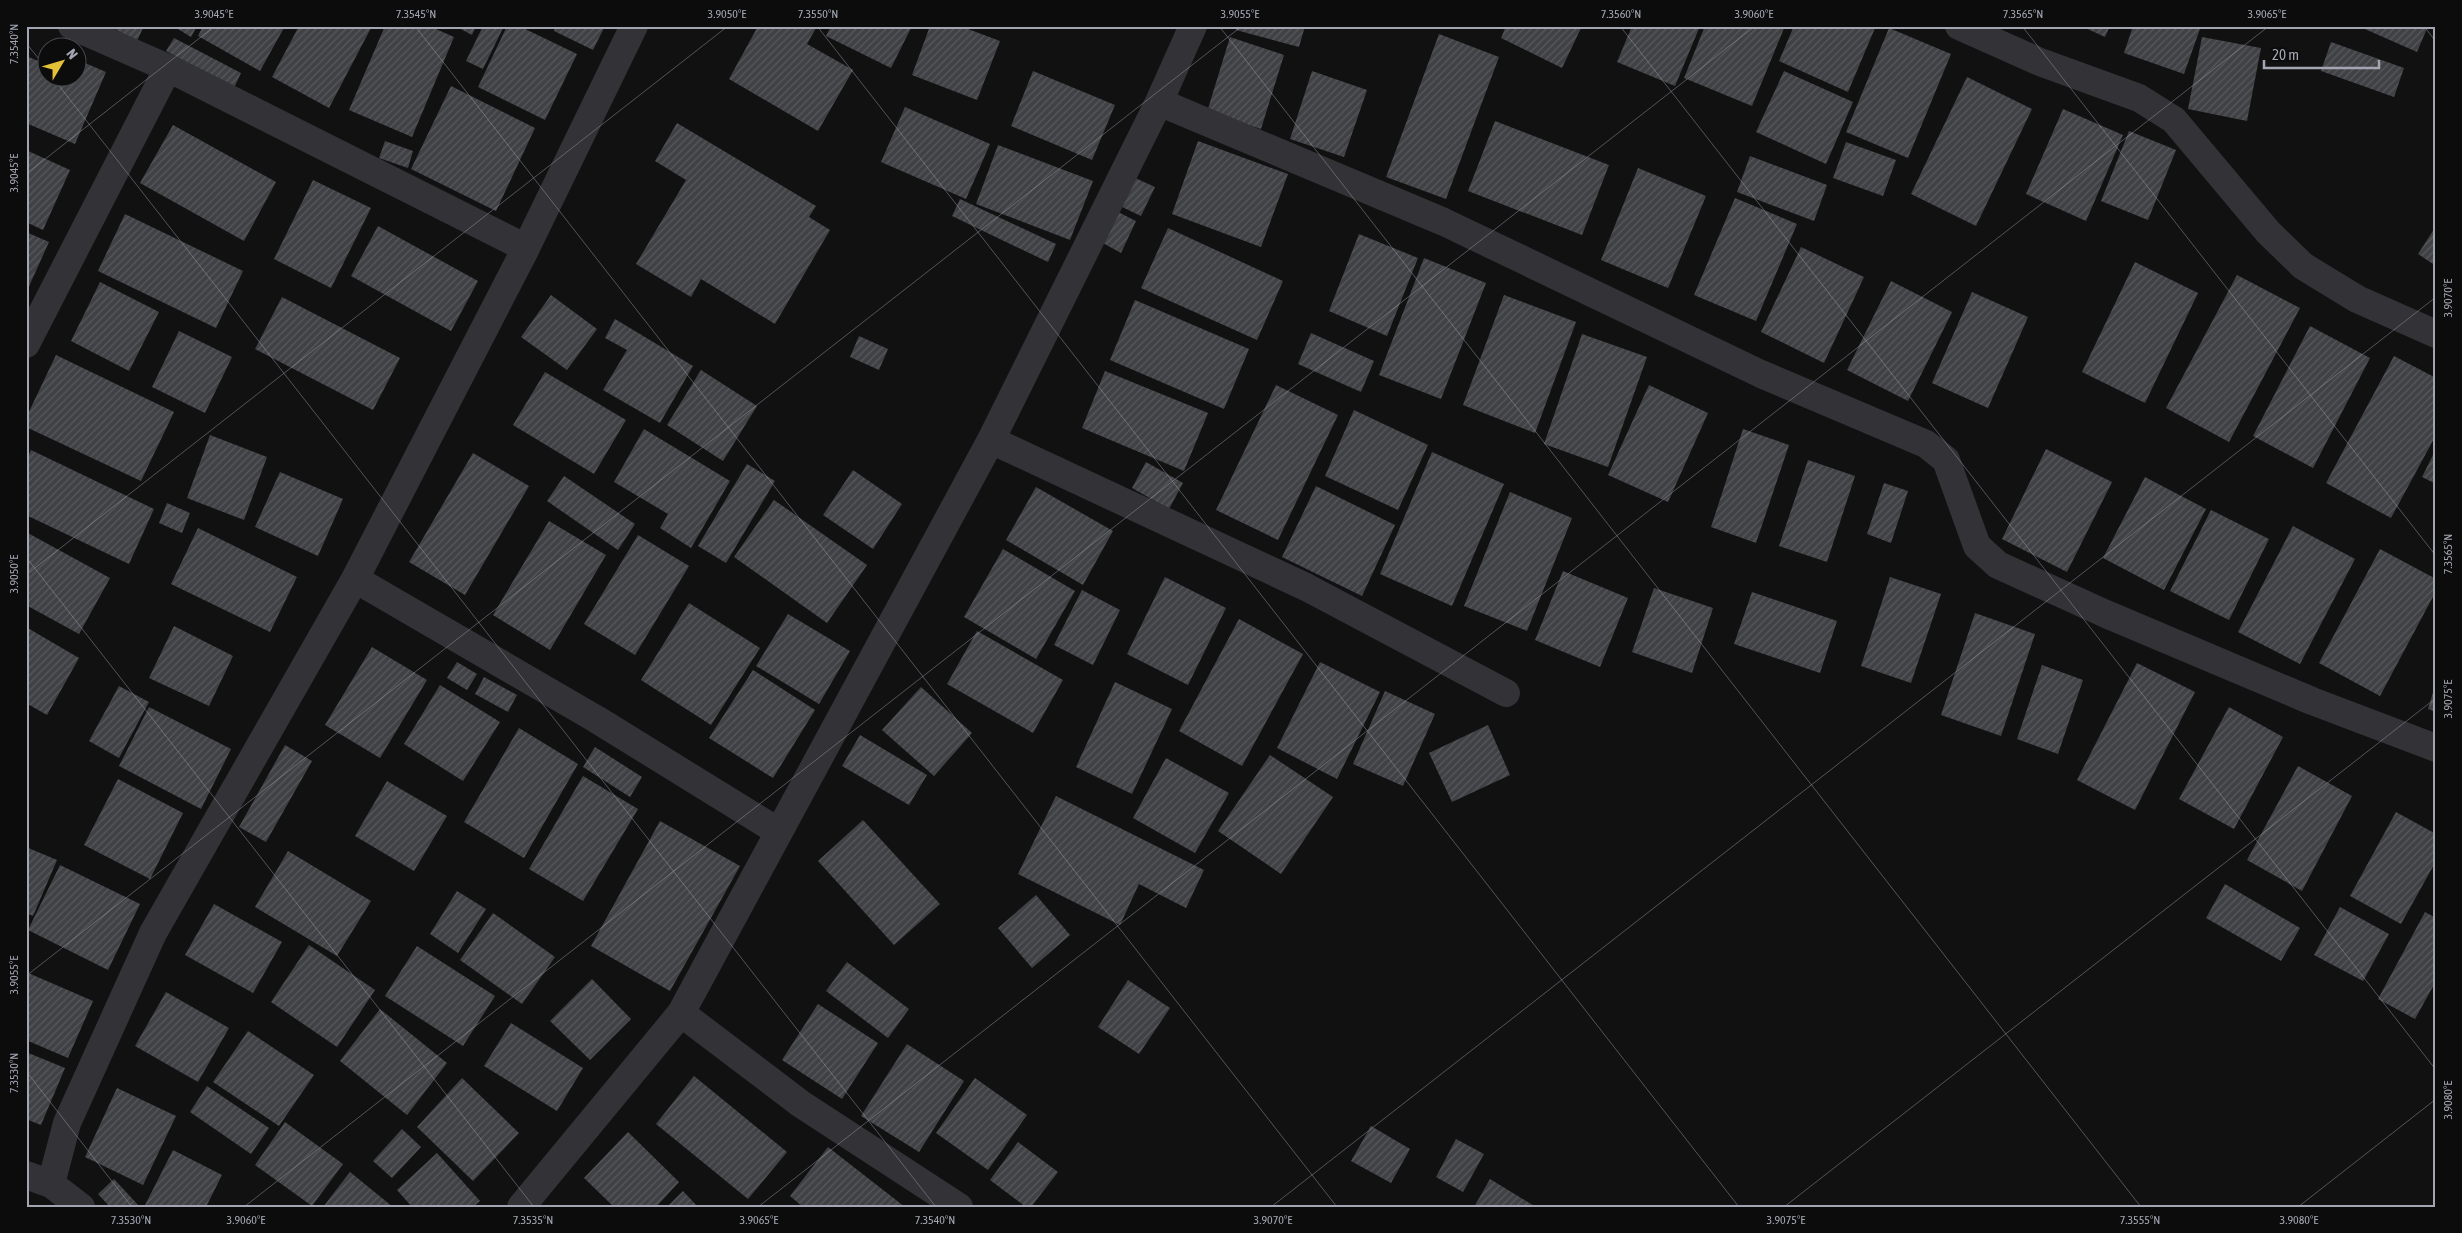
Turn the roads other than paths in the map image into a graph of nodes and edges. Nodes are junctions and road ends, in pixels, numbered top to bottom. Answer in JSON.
{"nodes":[{"id":1,"x":72,"y":26,"type":"edge"},
{"id":2,"x":634,"y":26,"type":"edge"},
{"id":3,"x":1193,"y":26,"type":"edge"},
{"id":4,"x":1959,"y":26,"type":"edge"},
{"id":5,"x":168,"y":68,"type":"junction"},
{"id":6,"x":1159,"y":102,"type":"junction"},
{"id":7,"x":526,"y":248,"type":"junction"},
{"id":8,"x":2436,"y":334,"type":"edge"},
{"id":9,"x":26,"y":344,"type":"edge"},
{"id":10,"x":992,"y":440,"type":"junction"},
{"id":11,"x":355,"y":579,"type":"junction"},
{"id":12,"x":1506,"y":693,"type":"dead end"},
{"id":13,"x":2436,"y":748,"type":"edge"},
{"id":14,"x":779,"y":832,"type":"junction"},
{"id":15,"x":681,"y":1013,"type":"junction"},
{"id":16,"x":39,"y":1180,"type":"edge"},
{"id":17,"x":81,"y":1207,"type":"edge"},
{"id":18,"x":521,"y":1207,"type":"edge"},
{"id":19,"x":959,"y":1207,"type":"edge"}],
"edges":[{"from":1,"to":5,"type":"street"},
{"from":2,"to":7,"type":"street"},
{"from":3,"to":6,"type":"street"},
{"from":4,"to":8,"type":"street"},
{"from":5,"to":7,"type":"street"},
{"from":5,"to":9,"type":"street"},
{"from":6,"to":10,"type":"street"},
{"from":6,"to":13,"type":"street"},
{"from":7,"to":11,"type":"street"},
{"from":10,"to":12,"type":"street"},
{"from":10,"to":14,"type":"street"},
{"from":11,"to":14,"type":"street"},
{"from":11,"to":16,"type":"street"},
{"from":14,"to":15,"type":"street"},
{"from":15,"to":18,"type":"street"},
{"from":15,"to":19,"type":"street"},
{"from":16,"to":17,"type":"street"}]}
